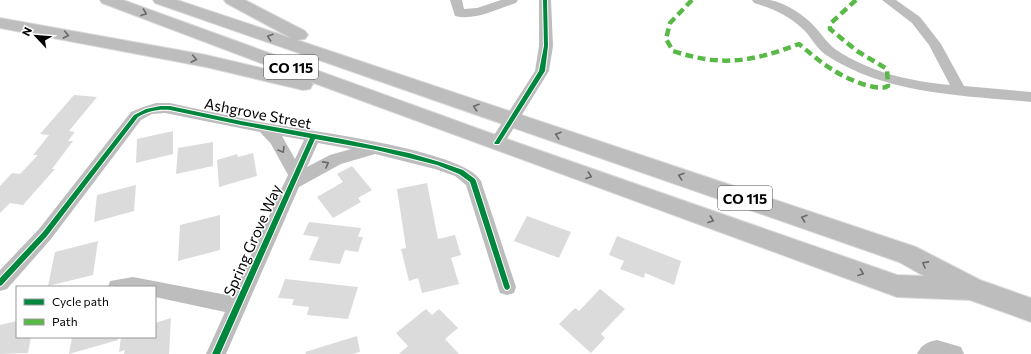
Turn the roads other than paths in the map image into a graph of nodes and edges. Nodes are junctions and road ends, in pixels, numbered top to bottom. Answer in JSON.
{"nodes":[{"id":1,"x":108,"y":0,"type":"edge"},
{"id":2,"x":161,"y":0,"type":"edge"},
{"id":3,"x":232,"y":0,"type":"edge"},
{"id":4,"x":456,"y":0,"type":"edge"},
{"id":5,"x":512,"y":0,"type":"edge"},
{"id":6,"x":544,"y":0,"type":"edge"},
{"id":7,"x":758,"y":0,"type":"edge"},
{"id":8,"x":888,"y":0,"type":"edge"},
{"id":9,"x":0,"y":22,"type":"edge"},
{"id":10,"x":413,"y":86,"type":"junction"},
{"id":11,"x":960,"y":91,"type":"junction"},
{"id":12,"x":1031,"y":97,"type":"edge"},
{"id":13,"x":513,"y":119,"type":"junction"},
{"id":14,"x":265,"y":128,"type":"junction"},
{"id":15,"x":473,"y":134,"type":"junction"},
{"id":16,"x":313,"y":137,"type":"junction"},
{"id":17,"x":497,"y":143,"type":"junction"},
{"id":18,"x":375,"y":148,"type":"junction"},
{"id":19,"x":294,"y":179,"type":"junction"},
{"id":20,"x":0,"y":283,"type":"edge"},
{"id":21,"x":123,"y":286,"type":"edge"},
{"id":22,"x":142,"y":286,"type":"edge"},
{"id":23,"x":507,"y":287,"type":"dead end"},
{"id":24,"x":156,"y":289,"type":"edge"},
{"id":25,"x":972,"y":289,"type":"junction"},
{"id":26,"x":238,"y":306,"type":"junction"},
{"id":27,"x":1031,"y":310,"type":"edge"},
{"id":28,"x":216,"y":354,"type":"edge"},
{"id":29,"x":927,"y":354,"type":"edge"},
{"id":30,"x":954,"y":354,"type":"edge"}],
"edges":[{"from":1,"to":15,"type":"highway","number":"CO 115","one_way":true},
{"from":10,"to":2,"type":"highway","number":"CO 115","one_way":true},
{"from":3,"to":10,"type":"highway"},
{"from":4,"to":5,"type":"street"},
{"from":6,"to":13,"type":"street"},
{"from":7,"to":11,"type":"street"},
{"from":8,"to":11,"type":"street"},
{"from":9,"to":15,"type":"highway","one_way":true},
{"from":13,"to":10,"type":"highway","number":"CO 115","one_way":true},
{"from":11,"to":12,"type":"street"},
{"from":13,"to":17,"type":"street"},
{"from":25,"to":13,"type":"highway","number":"CO 115","one_way":true},
{"from":14,"to":16,"type":"street","name":"Ashgrove Street"},
{"from":14,"to":19,"type":"street","one_way":true},
{"from":14,"to":20,"type":"street","name":"Ashgrove Street"},
{"from":15,"to":17,"type":"highway","number":"CO 115"},
{"from":16,"to":18,"type":"street","name":"Ashgrove Street"},
{"from":16,"to":19,"type":"street","name":"Spring Grove Way"},
{"from":17,"to":25,"type":"highway","number":"CO 115","one_way":true},
{"from":19,"to":18,"type":"street","one_way":true},
{"from":18,"to":23,"type":"street","name":"Ashgrove Street"},
{"from":19,"to":26,"type":"street","name":"Spring Grove Way"},
{"from":21,"to":22,"type":"street"},
{"from":24,"to":26,"type":"street"},
{"from":25,"to":27,"type":"highway","number":"CO 115"},
{"from":26,"to":28,"type":"street","name":"Spring Grove Way"},
{"from":29,"to":30,"type":"street"}]}
